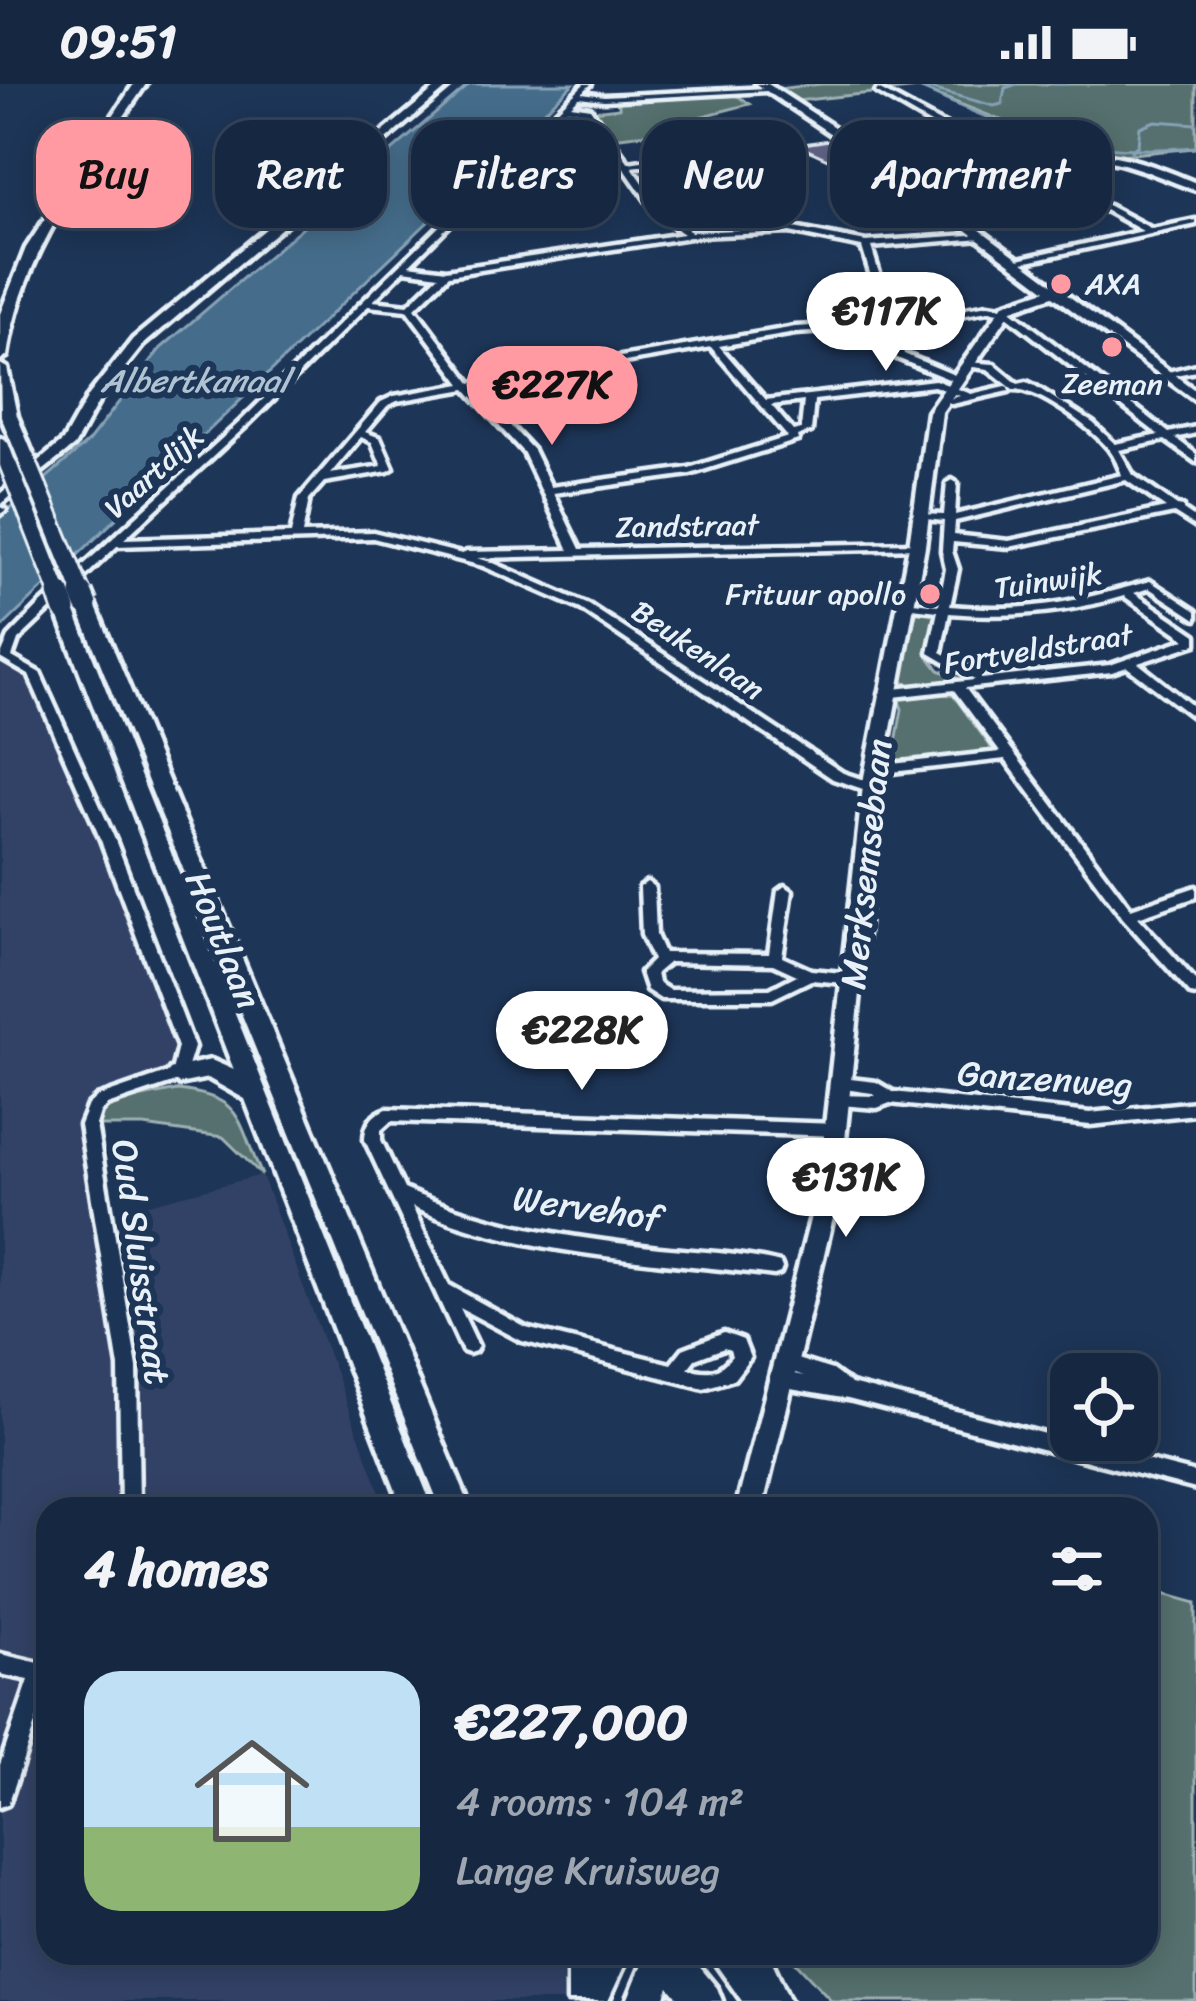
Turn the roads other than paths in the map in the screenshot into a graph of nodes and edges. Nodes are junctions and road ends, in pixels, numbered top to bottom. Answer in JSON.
{"nodes":[{"id":1,"x":128,"y":84,"type":"edge"},
{"id":2,"x":140,"y":84,"type":"edge"},
{"id":3,"x":447,"y":84,"type":"edge"},
{"id":4,"x":764,"y":87,"type":"edge"},
{"id":5,"x":584,"y":88,"type":"edge"},
{"id":6,"x":878,"y":91,"type":"dead end"},
{"id":7,"x":565,"y":106,"type":"junction"},
{"id":8,"x":930,"y":120,"type":"edge"},
{"id":9,"x":830,"y":130,"type":"edge"},
{"id":10,"x":1112,"y":157,"type":"edge"},
{"id":11,"x":642,"y":163,"type":"edge"},
{"id":12,"x":625,"y":166,"type":"junction"},
{"id":13,"x":1196,"y":187,"type":"edge"},
{"id":14,"x":1112,"y":211,"type":"edge"},
{"id":15,"x":1196,"y":222,"type":"edge"},
{"id":16,"x":971,"y":228,"type":"edge"},
{"id":17,"x":790,"y":230,"type":"joint"},
{"id":18,"x":1150,"y":232,"type":"junction"},
{"id":19,"x":689,"y":235,"type":"junction"},
{"id":20,"x":982,"y":236,"type":"junction"},
{"id":21,"x":866,"y":245,"type":"junction"},
{"id":22,"x":1016,"y":262,"type":"junction"},
{"id":23,"x":401,"y":267,"type":"junction"},
{"id":24,"x":446,"y":273,"type":"junction"},
{"id":25,"x":0,"y":282,"type":"edge"},
{"id":26,"x":1055,"y":292,"type":"junction"},
{"id":27,"x":364,"y":303,"type":"junction"},
{"id":28,"x":410,"y":308,"type":"junction"},
{"id":29,"x":1005,"y":310,"type":"junction"},
{"id":30,"x":889,"y":325,"type":"junction"},
{"id":31,"x":712,"y":343,"type":"junction"},
{"id":32,"x":0,"y":356,"type":"edge"},
{"id":33,"x":970,"y":364,"type":"junction"},
{"id":34,"x":0,"y":368,"type":"edge"},
{"id":35,"x":1196,"y":368,"type":"edge"},
{"id":36,"x":1165,"y":374,"type":"junction"},
{"id":37,"x":468,"y":386,"type":"junction"},
{"id":38,"x":1006,"y":389,"type":"dead end"},
{"id":39,"x":954,"y":390,"type":"junction"},
{"id":40,"x":1196,"y":397,"type":"edge"},
{"id":41,"x":809,"y":398,"type":"junction"},
{"id":42,"x":765,"y":403,"type":"junction"},
{"id":43,"x":1196,"y":430,"type":"edge"},
{"id":44,"x":359,"y":433,"type":"junction"},
{"id":45,"x":793,"y":436,"type":"junction"},
{"id":46,"x":1166,"y":436,"type":"junction"},
{"id":47,"x":0,"y":443,"type":"edge"},
{"id":48,"x":1113,"y":448,"type":"junction"},
{"id":49,"x":1196,"y":459,"type":"edge"},
{"id":50,"x":17,"y":462,"type":"junction"},
{"id":51,"x":1124,"y":477,"type":"junction"},
{"id":52,"x":320,"y":479,"type":"junction"},
{"id":53,"x":952,"y":483,"type":"dead end"},
{"id":54,"x":547,"y":491,"type":"junction"},
{"id":55,"x":0,"y":507,"type":"edge"},
{"id":56,"x":1180,"y":509,"type":"junction"},
{"id":57,"x":921,"y":516,"type":"junction"},
{"id":58,"x":951,"y":519,"type":"junction"},
{"id":59,"x":1196,"y":524,"type":"edge"},
{"id":60,"x":296,"y":537,"type":"junction"},
{"id":61,"x":948,"y":538,"type":"junction"},
{"id":62,"x":111,"y":543,"type":"junction"},
{"id":63,"x":917,"y":546,"type":"junction"},
{"id":64,"x":575,"y":551,"type":"junction"},
{"id":65,"x":508,"y":552,"type":"junction"},
{"id":66,"x":458,"y":556,"type":"junction"},
{"id":67,"x":508,"y":571,"type":"junction"},
{"id":68,"x":1126,"y":592,"type":"junction"},
{"id":69,"x":904,"y":604,"type":"junction"},
{"id":70,"x":75,"y":608,"type":"junction"},
{"id":71,"x":945,"y":610,"type":"junction"},
{"id":72,"x":1196,"y":616,"type":"edge"},
{"id":73,"x":1196,"y":640,"type":"edge"},
{"id":74,"x":3,"y":660,"type":"edge"},
{"id":75,"x":1130,"y":663,"type":"junction"},
{"id":76,"x":977,"y":677,"type":"dead end"},
{"id":77,"x":957,"y":686,"type":"junction"},
{"id":78,"x":885,"y":694,"type":"junction"},
{"id":79,"x":1196,"y":715,"type":"edge"},
{"id":80,"x":1009,"y":755,"type":"junction"},
{"id":81,"x":872,"y":779,"type":"junction"},
{"id":82,"x":647,"y":887,"type":"dead end"},
{"id":83,"x":785,"y":890,"type":"dead end"},
{"id":84,"x":1196,"y":892,"type":"edge"},
{"id":85,"x":1128,"y":915,"type":"junction"},
{"id":86,"x":659,"y":959,"type":"junction"},
{"id":87,"x":775,"y":959,"type":"junction"},
{"id":88,"x":809,"y":975,"type":"junction"},
{"id":89,"x":854,"y":979,"type":"junction"},
{"id":90,"x":1196,"y":990,"type":"edge"},
{"id":91,"x":219,"y":1002,"type":"junction"},
{"id":92,"x":187,"y":1072,"type":"junction"},
{"id":93,"x":841,"y":1091,"type":"junction"},
{"id":94,"x":256,"y":1095,"type":"junction"},
{"id":95,"x":1196,"y":1108,"type":"edge"},
{"id":96,"x":837,"y":1130,"type":"junction"},
{"id":97,"x":397,"y":1192,"type":"junction"},
{"id":98,"x":775,"y":1268,"type":"dead end"},
{"id":99,"x":443,"y":1290,"type":"junction"},
{"id":100,"x":469,"y":1346,"type":"dead end"},
{"id":101,"x":782,"y":1371,"type":"junction"},
{"id":102,"x":675,"y":1372,"type":"dead end"},
{"id":103,"x":1196,"y":1481,"type":"edge"},
{"id":104,"x":130,"y":1497,"type":"edge"},
{"id":105,"x":413,"y":1497,"type":"edge"},
{"id":106,"x":451,"y":1497,"type":"edge"},
{"id":107,"x":755,"y":1497,"type":"edge"},
{"id":108,"x":0,"y":1664,"type":"edge"},
{"id":109,"x":36,"y":1672,"type":"edge"},
{"id":110,"x":36,"y":1696,"type":"edge"},
{"id":111,"x":0,"y":1796,"type":"edge"},
{"id":112,"x":586,"y":1965,"type":"edge"},
{"id":113,"x":606,"y":1965,"type":"edge"},
{"id":114,"x":660,"y":1965,"type":"edge"},
{"id":115,"x":675,"y":1965,"type":"edge"},
{"id":116,"x":737,"y":1965,"type":"edge"},
{"id":117,"x":756,"y":1965,"type":"edge"},
{"id":118,"x":588,"y":2001,"type":"edge"},
{"id":119,"x":644,"y":2001,"type":"edge"},
{"id":120,"x":704,"y":2001,"type":"edge"},
{"id":121,"x":770,"y":2001,"type":"edge"}],
"edges":[{"from":1,"to":25,"type":"main road"},
{"from":2,"to":32,"type":"main road"},
{"from":3,"to":55,"type":"main road"},
{"from":4,"to":5,"type":"street"},
{"from":4,"to":9,"type":"main road"},
{"from":5,"to":7,"type":"street","name":"Vaartdijk"},
{"from":6,"to":8,"type":"street"},
{"from":7,"to":12,"type":"street"},
{"from":7,"to":23,"type":"street","name":"Vaartdijk"},
{"from":10,"to":13,"type":"main road"},
{"from":11,"to":12,"type":"street"},
{"from":12,"to":19,"type":"street"},
{"from":14,"to":18,"type":"street"},
{"from":15,"to":18,"type":"street"},
{"from":16,"to":20,"type":"main road"},
{"from":17,"to":19,"type":"street"},
{"from":17,"to":21,"type":"street"},
{"from":18,"to":22,"type":"street"},
{"from":19,"to":24,"type":"street"},
{"from":20,"to":21,"type":"street"},
{"from":20,"to":22,"type":"main road"},
{"from":21,"to":30,"type":"street"},
{"from":22,"to":26,"type":"main road"},
{"from":23,"to":24,"type":"street"},
{"from":23,"to":27,"type":"street","name":"Vaartdijk"},
{"from":24,"to":28,"type":"street"},
{"from":26,"to":29,"type":"main road"},
{"from":26,"to":36,"type":"main road"},
{"from":27,"to":28,"type":"street"},
{"from":27,"to":62,"type":"street","name":"Vaartdijk"},
{"from":28,"to":37,"type":"street"},
{"from":29,"to":30,"type":"street"},
{"from":29,"to":33,"type":"main road","name":"Merksemsebaan"},
{"from":29,"to":46,"type":"street"},
{"from":30,"to":31,"type":"street"},
{"from":30,"to":39,"type":"street"},
{"from":31,"to":37,"type":"street"},
{"from":31,"to":42,"type":"street"},
{"from":33,"to":39,"type":"main road","name":"Merksemsebaan"},
{"from":33,"to":48,"type":"street"},
{"from":34,"to":50,"type":"main road","name":"Houtlaan"},
{"from":35,"to":36,"type":"street"},
{"from":36,"to":40,"type":"main road"},
{"from":37,"to":44,"type":"street"},
{"from":37,"to":54,"type":"street"},
{"from":38,"to":39,"type":"street"},
{"from":39,"to":41,"type":"street"},
{"from":39,"to":57,"type":"main road","name":"Merksemsebaan"},
{"from":41,"to":42,"type":"street"},
{"from":41,"to":45,"type":"street"},
{"from":42,"to":45,"type":"street"},
{"from":43,"to":46,"type":"street"},
{"from":44,"to":52,"type":"street"},
{"from":44,"to":52,"type":"street"},
{"from":45,"to":54,"type":"street"},
{"from":46,"to":48,"type":"street"},
{"from":46,"to":49,"type":"street"},
{"from":47,"to":50,"type":"main road","name":"Houtlaan"},
{"from":48,"to":51,"type":"street"},
{"from":50,"to":70,"type":"main road","name":"Houtlaan","bridge":true},
{"from":51,"to":56,"type":"street"},
{"from":51,"to":58,"type":"street"},
{"from":52,"to":60,"type":"street"},
{"from":53,"to":58,"type":"street"},
{"from":54,"to":64,"type":"street"},
{"from":56,"to":59,"type":"street"},
{"from":56,"to":61,"type":"street"},
{"from":57,"to":58,"type":"street"},
{"from":57,"to":63,"type":"main road","name":"Merksemsebaan"},
{"from":58,"to":61,"type":"street"},
{"from":60,"to":62,"type":"street","name":"Zandstraat"},
{"from":60,"to":66,"type":"street","name":"Zandstraat"},
{"from":61,"to":71,"type":"street"},
{"from":62,"to":74,"type":"street","name":"Vaartdijk"},
{"from":63,"to":64,"type":"street","name":"Zandstraat"},
{"from":63,"to":69,"type":"main road","name":"Merksemsebaan"},
{"from":64,"to":65,"type":"street","name":"Zandstraat"},
{"from":65,"to":66,"type":"street","name":"Zandstraat"},
{"from":65,"to":67,"type":"street"},
{"from":66,"to":67,"type":"street","name":"Zandstraat"},
{"from":67,"to":81,"type":"street","name":"Beukenlaan"},
{"from":68,"to":71,"type":"street","name":"Tuinwijk"},
{"from":68,"to":72,"type":"street","name":"Tuinwijk"},
{"from":68,"to":73,"type":"street","name":"Tuinwijk"},
{"from":69,"to":71,"type":"street","name":"Tuinwijk"},
{"from":69,"to":78,"type":"main road","name":"Merksemsebaan"},
{"from":70,"to":91,"type":"main road","name":"Houtlaan"},
{"from":70,"to":106,"type":"main road","name":"Houtlaan"},
{"from":71,"to":76,"type":"street"},
{"from":73,"to":75,"type":"street","name":"Fortveldstraat"},
{"from":74,"to":92,"type":"street"},
{"from":75,"to":77,"type":"street","name":"Fortveldstraat"},
{"from":75,"to":79,"type":"street"},
{"from":77,"to":78,"type":"street","name":"Fortveldstraat"},
{"from":77,"to":80,"type":"street"},
{"from":78,"to":81,"type":"main road","name":"Merksemsebaan"},
{"from":80,"to":81,"type":"street"},
{"from":80,"to":85,"type":"street"},
{"from":81,"to":89,"type":"main road","name":"Merksemsebaan"},
{"from":82,"to":86,"type":"street"},
{"from":83,"to":87,"type":"street"},
{"from":84,"to":85,"type":"street"},
{"from":85,"to":90,"type":"street"},
{"from":86,"to":87,"type":"street"},
{"from":86,"to":88,"type":"street"},
{"from":87,"to":88,"type":"street"},
{"from":88,"to":89,"type":"street"},
{"from":89,"to":93,"type":"main road","name":"Merksemsebaan"},
{"from":91,"to":92,"type":"main road"},
{"from":91,"to":94,"type":"main road","name":"Houtlaan"},
{"from":92,"to":94,"type":"main road"},
{"from":92,"to":104,"type":"street","name":"Oud Sluisstraat"},
{"from":93,"to":95,"type":"street","name":"Ganzenweg"},
{"from":93,"to":96,"type":"main road","name":"Merksemsebaan"},
{"from":94,"to":105,"type":"main road","name":"Houtlaan"},
{"from":96,"to":97,"type":"street"},
{"from":96,"to":101,"type":"main road","name":"Merksemsebaan"},
{"from":97,"to":98,"type":"street","name":"Wervehof"},
{"from":97,"to":99,"type":"street"},
{"from":99,"to":100,"type":"street"},
{"from":99,"to":102,"type":"street"},
{"from":101,"to":103,"type":"street"},
{"from":101,"to":107,"type":"main road","name":"Merksemsebaan"},
{"from":108,"to":109,"type":"street"},
{"from":110,"to":111,"type":"street"},
{"from":112,"to":118,"type":"main road"},
{"from":113,"to":118,"type":"main road"},
{"from":114,"to":119,"type":"main road"},
{"from":115,"to":120,"type":"main road"},
{"from":116,"to":121,"type":"main road"},
{"from":117,"to":121,"type":"main road"}]}
